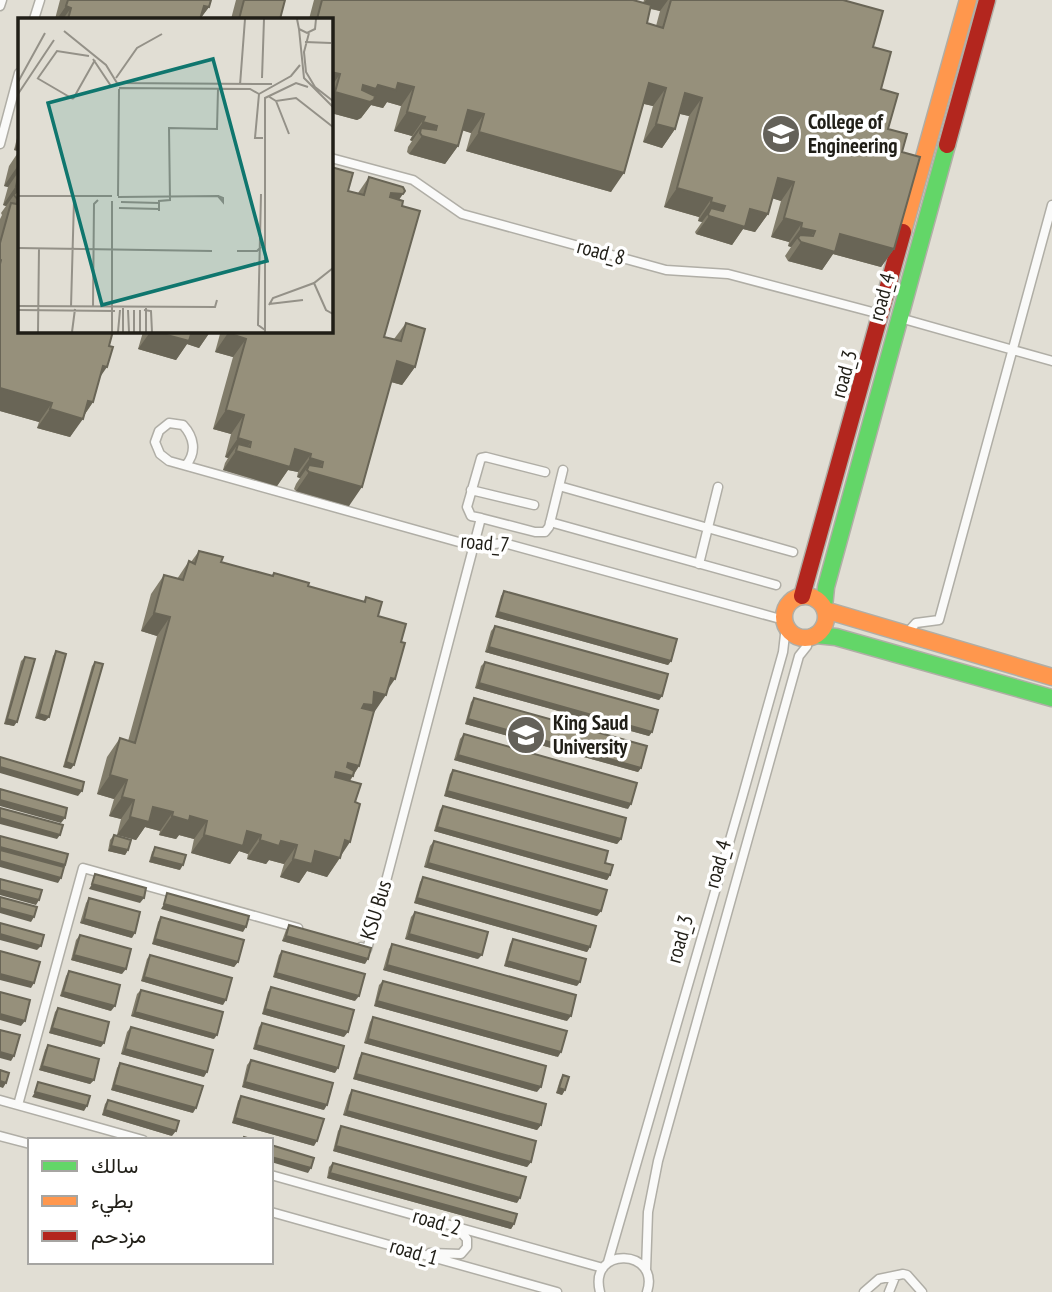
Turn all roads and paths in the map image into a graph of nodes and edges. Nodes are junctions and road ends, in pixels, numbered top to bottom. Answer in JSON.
{"nodes":[{"id":1,"x":2,"y":0,"type":"edge"},
{"id":2,"x":40,"y":0,"type":"edge"},
{"id":3,"x":968,"y":0,"type":"edge"},
{"id":4,"x":987,"y":0,"type":"edge"},
{"id":5,"x":0,"y":6,"type":"edge"},
{"id":6,"x":34,"y":18,"type":"edge"},
{"id":7,"x":16,"y":95,"type":"edge"},
{"id":8,"x":0,"y":144,"type":"edge"},
{"id":9,"x":332,"y":158,"type":"edge"},
{"id":10,"x":1052,"y":205,"type":"edge"},
{"id":11,"x":882,"y":314,"type":"junction"},
{"id":12,"x":898,"y":318,"type":"junction"},
{"id":13,"x":1013,"y":350,"type":"junction"},
{"id":14,"x":1052,"y":361,"type":"edge"},
{"id":15,"x":186,"y":466,"type":"junction"},
{"id":16,"x":563,"y":470,"type":"dead end"},
{"id":17,"x":545,"y":471,"type":"dead end"},
{"id":18,"x":559,"y":486,"type":"junction"},
{"id":19,"x":718,"y":487,"type":"dead end"},
{"id":20,"x":471,"y":489,"type":"junction"},
{"id":21,"x":534,"y":505,"type":"dead end"},
{"id":22,"x":481,"y":518,"type":"junction"},
{"id":23,"x":550,"y":522,"type":"junction"},
{"id":24,"x":708,"y":528,"type":"junction"},
{"id":25,"x":474,"y":546,"type":"junction"},
{"id":26,"x":793,"y":552,"type":"dead end"},
{"id":27,"x":699,"y":564,"type":"junction"},
{"id":28,"x":776,"y":585,"type":"dead end"},
{"id":29,"x":802,"y":596,"type":"junction"},
{"id":30,"x":824,"y":608,"type":"junction"},
{"id":31,"x":785,"y":623,"type":"junction"},
{"id":32,"x":905,"y":635,"type":"junction"},
{"id":33,"x":812,"y":636,"type":"junction"},
{"id":34,"x":1052,"y":676,"type":"edge"},
{"id":35,"x":1052,"y":698,"type":"edge"},
{"id":36,"x":306,"y":931,"type":"edge"},
{"id":37,"x":355,"y":945,"type":"edge"},
{"id":38,"x":0,"y":1100,"type":"edge"},
{"id":39,"x":18,"y":1105,"type":"junction"},
{"id":40,"x":0,"y":1136,"type":"edge"},
{"id":41,"x":136,"y":1138,"type":"edge"},
{"id":42,"x":28,"y":1143,"type":"edge"},
{"id":43,"x":273,"y":1176,"type":"edge"},
{"id":44,"x":273,"y":1213,"type":"edge"},
{"id":45,"x":455,"y":1227,"type":"junction"},
{"id":46,"x":414,"y":1252,"type":"junction"},
{"id":47,"x":606,"y":1265,"type":"junction"},
{"id":48,"x":646,"y":1270,"type":"junction"},
{"id":49,"x":895,"y":1277,"type":"junction"},
{"id":50,"x":557,"y":1292,"type":"edge"},
{"id":51,"x":600,"y":1292,"type":"edge"},
{"id":52,"x":647,"y":1292,"type":"edge"},
{"id":53,"x":864,"y":1292,"type":"edge"},
{"id":54,"x":888,"y":1292,"type":"edge"},
{"id":55,"x":922,"y":1292,"type":"edge"}],
"edges":[{"from":1,"to":5,"type":"lane"},
{"from":2,"to":6,"type":"lane"},
{"from":3,"to":11,"type":"street","name":"road_3"},
{"from":4,"to":12,"type":"street","name":"road_4"},
{"from":7,"to":8,"type":"lane"},
{"from":9,"to":11,"type":"lane","name":"road_8"},
{"from":10,"to":13,"type":"lane"},
{"from":11,"to":12,"type":"lane","name":"road_8"},
{"from":11,"to":29,"type":"street","name":"road_3"},
{"from":12,"to":13,"type":"lane","name":"road_8"},
{"from":12,"to":30,"type":"street","name":"road_4"},
{"from":13,"to":14,"type":"lane","name":"road_8"},
{"from":13,"to":32,"type":"lane"},
{"from":15,"to":15,"type":"lane","name":"road_7"},
{"from":15,"to":25,"type":"lane","name":"road_7"},
{"from":16,"to":18,"type":"lane"},
{"from":17,"to":20,"type":"lane"},
{"from":18,"to":23,"type":"lane"},
{"from":18,"to":24,"type":"lane"},
{"from":19,"to":24,"type":"lane"},
{"from":20,"to":21,"type":"lane"},
{"from":20,"to":22,"type":"lane"},
{"from":22,"to":23,"type":"lane"},
{"from":22,"to":25,"type":"lane","name":"KSU Bus"},
{"from":23,"to":27,"type":"lane"},
{"from":24,"to":26,"type":"lane"},
{"from":24,"to":27,"type":"lane"},
{"from":25,"to":31,"type":"lane","name":"road_7"},
{"from":25,"to":37,"type":"lane","name":"KSU Bus"},
{"from":27,"to":28,"type":"lane"},
{"from":29,"to":30,"type":"street"},
{"from":29,"to":31,"type":"street"},
{"from":30,"to":32,"type":"street"},
{"from":30,"to":33,"type":"street"},
{"from":31,"to":33,"type":"street"},
{"from":31,"to":47,"type":"lane","name":"road_3"},
{"from":32,"to":34,"type":"street"},
{"from":33,"to":35,"type":"street"},
{"from":33,"to":48,"type":"lane","name":"road_4"},
{"from":36,"to":39,"type":"lane"},
{"from":38,"to":39,"type":"lane"},
{"from":39,"to":41,"type":"lane"},
{"from":40,"to":42,"type":"lane"},
{"from":43,"to":45,"type":"lane","name":"road_2"},
{"from":44,"to":46,"type":"lane","name":"road_1"},
{"from":45,"to":46,"type":"lane"},
{"from":45,"to":47,"type":"lane","name":"road_2"},
{"from":46,"to":50,"type":"lane","name":"road_1"},
{"from":47,"to":48,"type":"lane","name":"road_2"},
{"from":47,"to":51,"type":"lane","name":"road_3"},
{"from":48,"to":52,"type":"lane","name":"road_4"},
{"from":49,"to":53,"type":"lane"},
{"from":49,"to":54,"type":"lane"},
{"from":49,"to":55,"type":"lane"}]}
